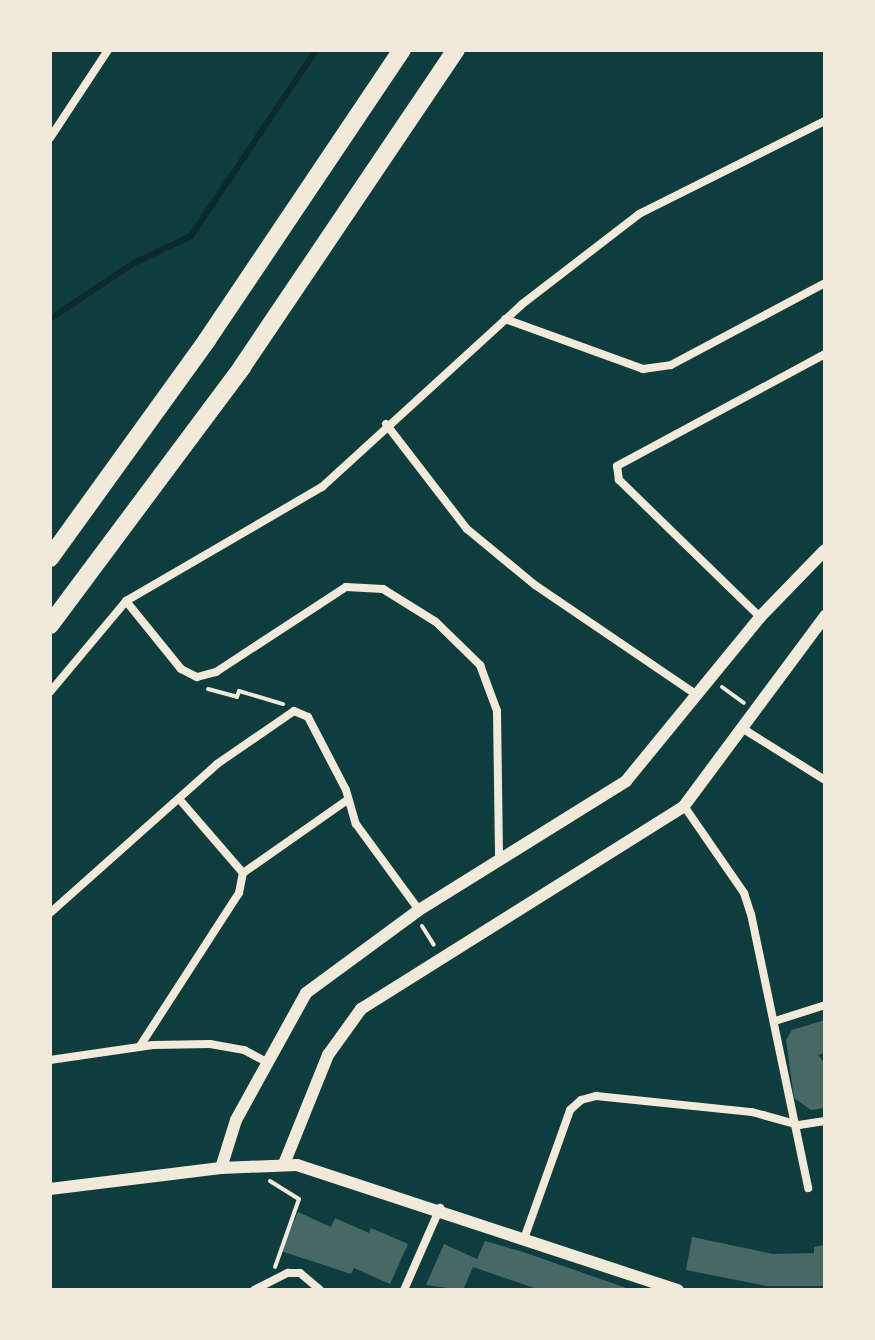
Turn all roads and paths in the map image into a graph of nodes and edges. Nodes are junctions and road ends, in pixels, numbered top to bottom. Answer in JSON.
{"nodes":[{"id":1,"x":108,"y":50,"type":"edge"},
{"id":2,"x":402,"y":50,"type":"edge"},
{"id":3,"x":456,"y":50,"type":"edge"},
{"id":4,"x":825,"y":121,"type":"edge"},
{"id":5,"x":50,"y":138,"type":"edge"},
{"id":6,"x":825,"y":283,"type":"edge"},
{"id":7,"x":505,"y":319,"type":"junction"},
{"id":8,"x":824,"y":356,"type":"edge"},
{"id":9,"x":386,"y":424,"type":"junction"},
{"id":10,"x":825,"y":550,"type":"edge"},
{"id":11,"x":50,"y":558,"type":"edge"},
{"id":12,"x":126,"y":601,"type":"junction"},
{"id":13,"x":825,"y":616,"type":"edge"},
{"id":14,"x":760,"y":617,"type":"junction"},
{"id":15,"x":50,"y":625,"type":"edge"},
{"id":16,"x":710,"y":678,"type":"junction"},
{"id":17,"x":206,"y":688,"type":"dead end"},
{"id":18,"x":50,"y":692,"type":"edge"},
{"id":19,"x":697,"y":695,"type":"junction"},
{"id":20,"x":281,"y":702,"type":"dead end"},
{"id":21,"x":752,"y":709,"type":"junction"},
{"id":22,"x":745,"y":730,"type":"junction"},
{"id":23,"x":825,"y":780,"type":"edge"},
{"id":24,"x":180,"y":800,"type":"junction"},
{"id":25,"x":346,"y":801,"type":"junction"},
{"id":26,"x":684,"y":806,"type":"junction"},
{"id":27,"x":499,"y":861,"type":"junction"},
{"id":28,"x":243,"y":873,"type":"junction"},
{"id":29,"x":416,"y":912,"type":"junction"},
{"id":30,"x":50,"y":913,"type":"edge"},
{"id":31,"x":442,"y":957,"type":"junction"},
{"id":32,"x":825,"y":1005,"type":"edge"},
{"id":33,"x":775,"y":1021,"type":"junction"},
{"id":34,"x":140,"y":1046,"type":"junction"},
{"id":35,"x":50,"y":1060,"type":"edge"},
{"id":36,"x":268,"y":1063,"type":"junction"},
{"id":37,"x":825,"y":1121,"type":"edge"},
{"id":38,"x":799,"y":1125,"type":"junction"},
{"id":39,"x":265,"y":1164,"type":"junction"},
{"id":40,"x":284,"y":1164,"type":"junction"},
{"id":41,"x":221,"y":1168,"type":"junction"},
{"id":42,"x":808,"y":1188,"type":"dead end"},
{"id":43,"x":50,"y":1189,"type":"edge"},
{"id":44,"x":440,"y":1208,"type":"junction"},
{"id":45,"x":525,"y":1236,"type":"junction"},
{"id":46,"x":274,"y":1277,"type":"junction"},
{"id":47,"x":254,"y":1290,"type":"edge"},
{"id":48,"x":320,"y":1290,"type":"edge"},
{"id":49,"x":404,"y":1290,"type":"edge"},
{"id":50,"x":678,"y":1290,"type":"edge"}],
"edges":[{"from":1,"to":5,"type":"street"},
{"from":2,"to":11,"type":"highway"},
{"from":3,"to":15,"type":"highway"},
{"from":4,"to":7,"type":"street"},
{"from":6,"to":7,"type":"street"},
{"from":7,"to":9,"type":"street"},
{"from":8,"to":14,"type":"street"},
{"from":9,"to":12,"type":"street"},
{"from":9,"to":19,"type":"street"},
{"from":10,"to":14,"type":"street"},
{"from":12,"to":18,"type":"street"},
{"from":12,"to":27,"type":"street"},
{"from":13,"to":21,"type":"street"},
{"from":14,"to":16,"type":"street"},
{"from":16,"to":19,"type":"street"},
{"from":16,"to":21,"type":"path"},
{"from":17,"to":20,"type":"path"},
{"from":19,"to":27,"type":"street"},
{"from":21,"to":22,"type":"street"},
{"from":22,"to":23,"type":"street"},
{"from":22,"to":26,"type":"street"},
{"from":24,"to":25,"type":"street"},
{"from":24,"to":28,"type":"street"},
{"from":24,"to":30,"type":"street"},
{"from":25,"to":28,"type":"street"},
{"from":25,"to":29,"type":"street"},
{"from":26,"to":31,"type":"street"},
{"from":26,"to":33,"type":"street"},
{"from":27,"to":29,"type":"street"},
{"from":28,"to":34,"type":"street"},
{"from":29,"to":31,"type":"path"},
{"from":29,"to":36,"type":"street"},
{"from":31,"to":40,"type":"street"},
{"from":32,"to":33,"type":"street"},
{"from":33,"to":38,"type":"street"},
{"from":34,"to":35,"type":"street"},
{"from":34,"to":36,"type":"street"},
{"from":36,"to":41,"type":"street"},
{"from":37,"to":38,"type":"street"},
{"from":38,"to":42,"type":"street"},
{"from":38,"to":45,"type":"street"},
{"from":39,"to":40,"type":"street"},
{"from":39,"to":41,"type":"street"},
{"from":39,"to":46,"type":"path"},
{"from":40,"to":44,"type":"street"},
{"from":41,"to":43,"type":"street"},
{"from":44,"to":45,"type":"street"},
{"from":44,"to":49,"type":"street"},
{"from":45,"to":50,"type":"street"},
{"from":46,"to":47,"type":"street"},
{"from":46,"to":48,"type":"street"}]}
